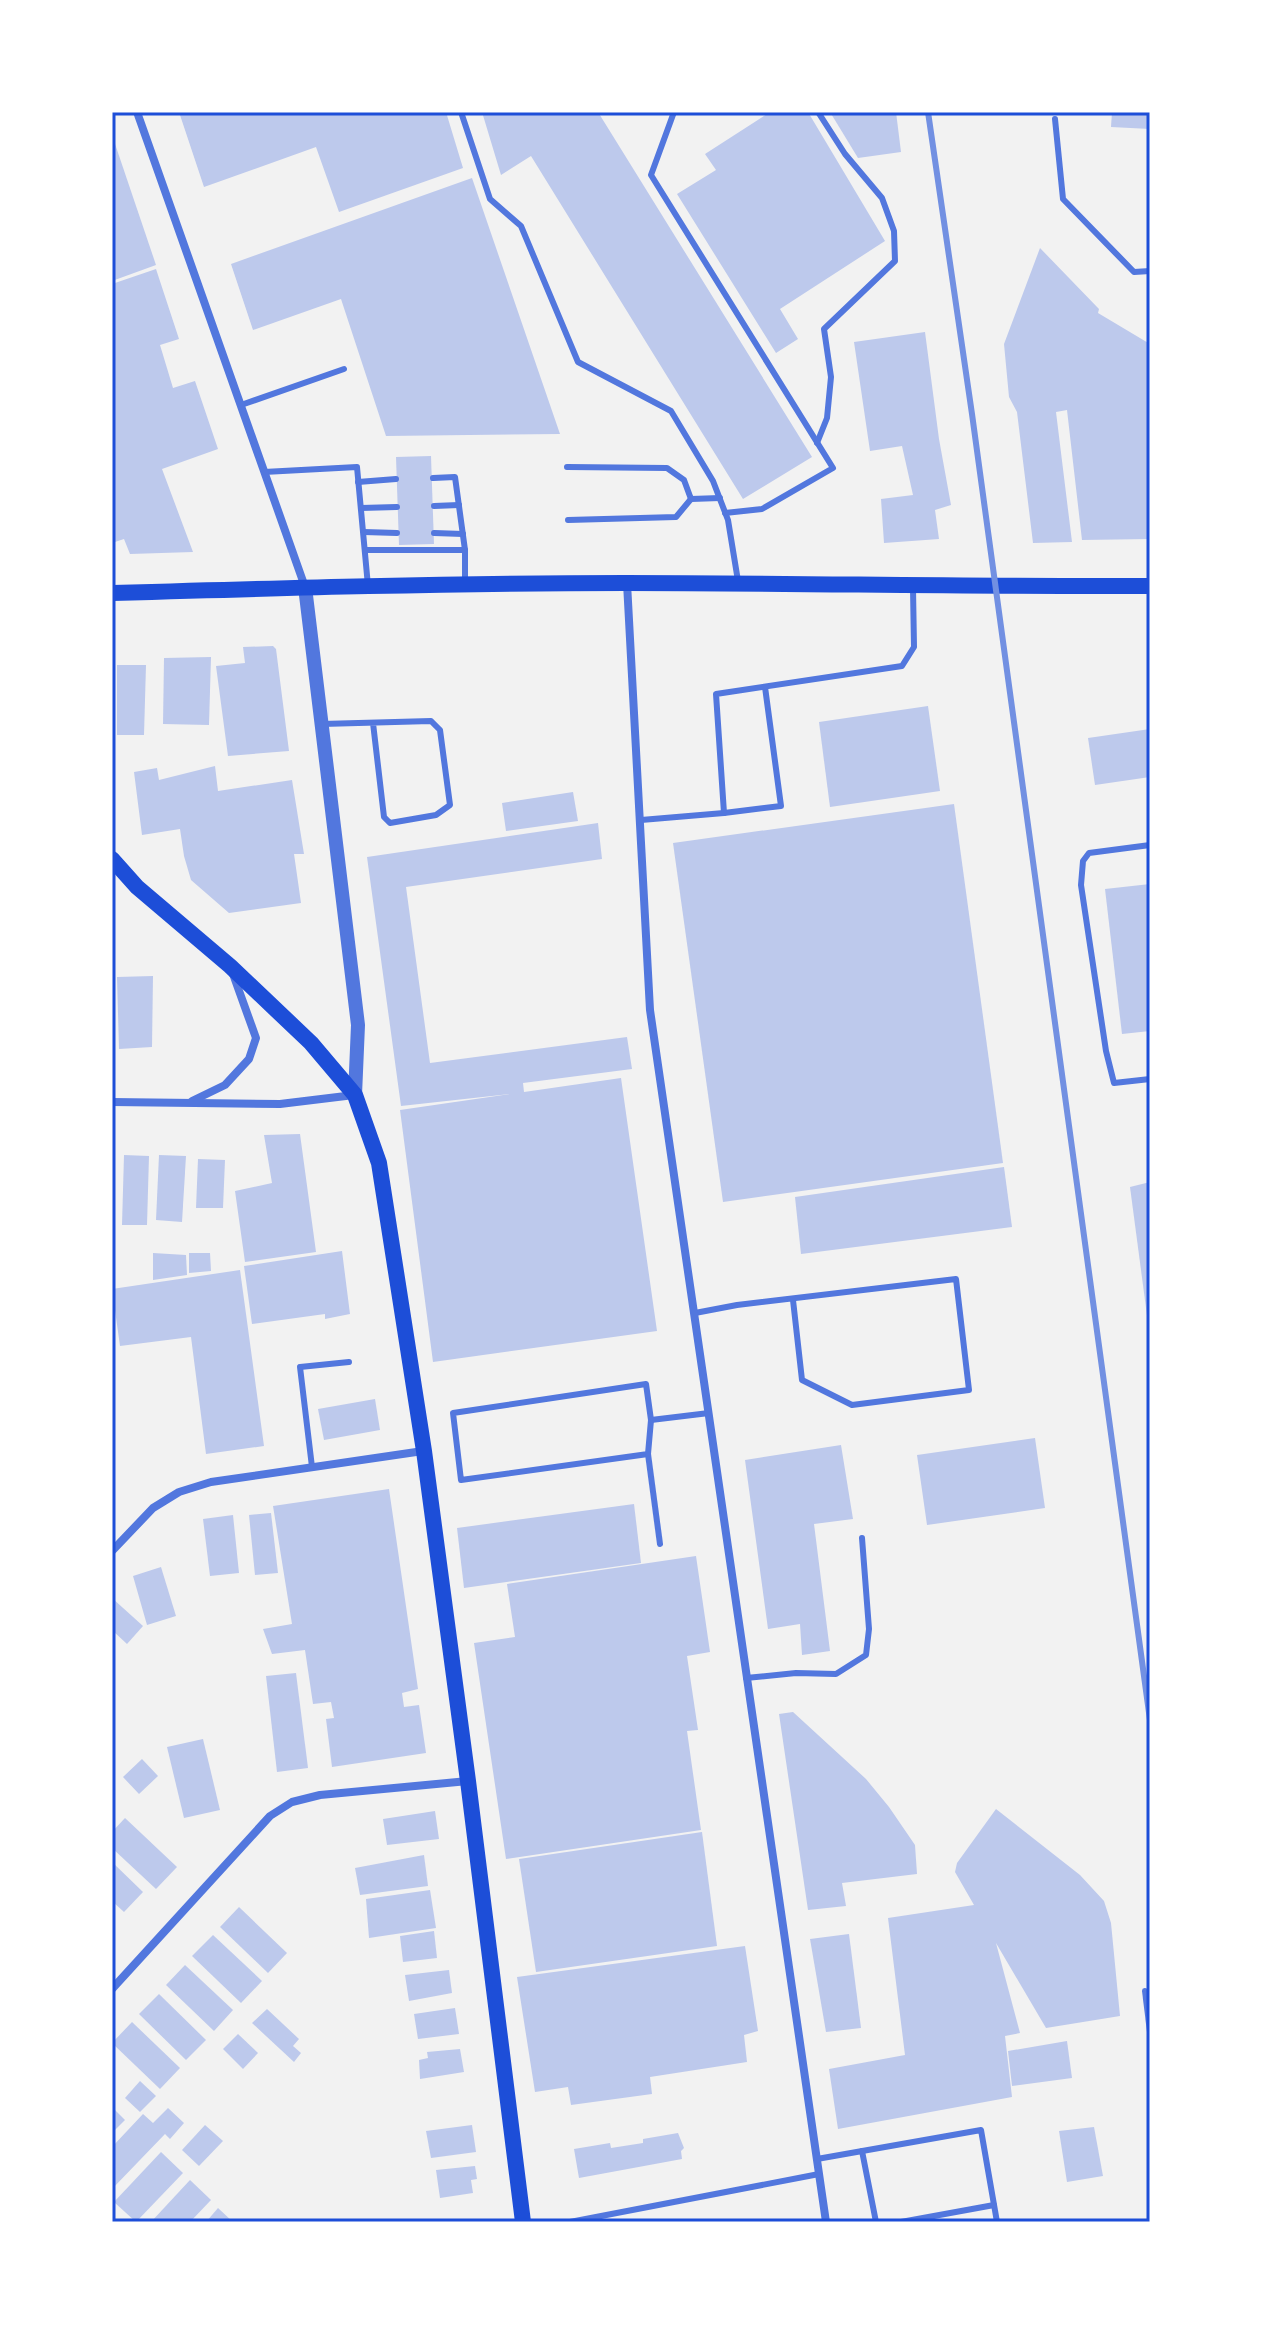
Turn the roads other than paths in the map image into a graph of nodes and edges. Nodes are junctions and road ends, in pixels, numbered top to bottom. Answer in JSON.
{"nodes":[{"id":1,"x":137,"y":112,"type":"edge"},
{"id":2,"x":461,"y":112,"type":"edge"},
{"id":3,"x":818,"y":112,"type":"edge"},
{"id":4,"x":675,"y":113,"type":"edge"},
{"id":5,"x":1055,"y":119,"type":"dead end"},
{"id":6,"x":1150,"y":271,"type":"edge"},
{"id":7,"x":344,"y":369,"type":"dead end"},
{"id":8,"x":241,"y":405,"type":"junction"},
{"id":9,"x":817,"y":443,"type":"junction"},
{"id":10,"x":567,"y":467,"type":"dead end"},
{"id":11,"x":264,"y":472,"type":"junction"},
{"id":12,"x":433,"y":478,"type":"dead end"},
{"id":13,"x":396,"y":479,"type":"dead end"},
{"id":14,"x":358,"y":482,"type":"junction"},
{"id":15,"x":720,"y":498,"type":"junction"},
{"id":16,"x":691,"y":499,"type":"junction"},
{"id":17,"x":459,"y":505,"type":"junction"},
{"id":18,"x":434,"y":506,"type":"dead end"},
{"id":19,"x":397,"y":507,"type":"dead end"},
{"id":20,"x":361,"y":508,"type":"junction"},
{"id":21,"x":725,"y":513,"type":"junction"},
{"id":22,"x":568,"y":520,"type":"dead end"},
{"id":23,"x":364,"y":532,"type":"junction"},
{"id":24,"x":397,"y":533,"type":"dead end"},
{"id":25,"x":434,"y":533,"type":"dead end"},
{"id":26,"x":463,"y":534,"type":"junction"},
{"id":27,"x":365,"y":550,"type":"junction"},
{"id":28,"x":465,"y":550,"type":"junction"},
{"id":29,"x":627,"y":583,"type":"junction"},
{"id":30,"x":739,"y":584,"type":"junction"},
{"id":31,"x":465,"y":585,"type":"junction"},
{"id":32,"x":368,"y":586,"type":"junction"},
{"id":33,"x":1150,"y":586,"type":"edge"},
{"id":34,"x":305,"y":587,"type":"junction"},
{"id":35,"x":913,"y":587,"type":"junction"},
{"id":36,"x":112,"y":593,"type":"edge"},
{"id":37,"x":765,"y":687,"type":"junction"},
{"id":38,"x":373,"y":723,"type":"junction"},
{"id":39,"x":322,"y":724,"type":"junction"},
{"id":40,"x":724,"y":813,"type":"junction"},
{"id":41,"x":641,"y":820,"type":"junction"},
{"id":42,"x":1150,"y":845,"type":"edge"},
{"id":43,"x":112,"y":859,"type":"edge"},
{"id":44,"x":230,"y":966,"type":"junction"},
{"id":45,"x":1150,"y":1079,"type":"edge"},
{"id":46,"x":355,"y":1095,"type":"junction"},
{"id":47,"x":112,"y":1102,"type":"edge"},
{"id":48,"x":188,"y":1104,"type":"junction"},
{"id":49,"x":793,"y":1300,"type":"junction"},
{"id":50,"x":695,"y":1313,"type":"junction"},
{"id":51,"x":349,"y":1362,"type":"dead end"},
{"id":52,"x":709,"y":1413,"type":"junction"},
{"id":53,"x":651,"y":1420,"type":"junction"},
{"id":54,"x":424,"y":1451,"type":"junction"},
{"id":55,"x":648,"y":1454,"type":"junction"},
{"id":56,"x":312,"y":1467,"type":"junction"},
{"id":57,"x":862,"y":1538,"type":"dead end"},
{"id":58,"x":660,"y":1544,"type":"dead end"},
{"id":59,"x":112,"y":1551,"type":"edge"},
{"id":60,"x":746,"y":1678,"type":"junction"},
{"id":61,"x":468,"y":1781,"type":"junction"},
{"id":62,"x":112,"y":1989,"type":"edge"},
{"id":63,"x":1145,"y":1991,"type":"dead end"},
{"id":64,"x":1150,"y":2032,"type":"edge"},
{"id":65,"x":862,"y":2151,"type":"junction"},
{"id":66,"x":817,"y":2159,"type":"junction"},
{"id":67,"x":819,"y":2174,"type":"junction"},
{"id":68,"x":994,"y":2205,"type":"junction"},
{"id":69,"x":523,"y":2222,"type":"edge"},
{"id":70,"x":570,"y":2222,"type":"edge"},
{"id":71,"x":826,"y":2222,"type":"edge"},
{"id":72,"x":876,"y":2222,"type":"edge"},
{"id":73,"x":901,"y":2222,"type":"edge"},
{"id":74,"x":997,"y":2222,"type":"edge"}],
"edges":[{"from":1,"to":8,"type":"street"},
{"from":2,"to":15,"type":"lane"},
{"from":3,"to":9,"type":"lane"},
{"from":4,"to":9,"type":"lane"},
{"from":5,"to":6,"type":"lane"},
{"from":7,"to":8,"type":"lane"},
{"from":8,"to":11,"type":"street"},
{"from":9,"to":21,"type":"lane"},
{"from":10,"to":16,"type":"lane"},
{"from":11,"to":14,"type":"lane"},
{"from":11,"to":34,"type":"street"},
{"from":12,"to":17,"type":"lane"},
{"from":13,"to":14,"type":"lane"},
{"from":14,"to":20,"type":"lane"},
{"from":15,"to":16,"type":"lane"},
{"from":15,"to":21,"type":"lane"},
{"from":16,"to":22,"type":"lane"},
{"from":17,"to":18,"type":"lane"},
{"from":17,"to":26,"type":"lane"},
{"from":19,"to":20,"type":"lane"},
{"from":20,"to":23,"type":"lane"},
{"from":21,"to":30,"type":"lane"},
{"from":23,"to":24,"type":"lane"},
{"from":23,"to":27,"type":"lane"},
{"from":25,"to":26,"type":"lane"},
{"from":26,"to":28,"type":"lane"},
{"from":27,"to":28,"type":"lane"},
{"from":27,"to":32,"type":"lane"},
{"from":28,"to":31,"type":"lane"},
{"from":29,"to":30,"type":"main road"},
{"from":29,"to":31,"type":"main road"},
{"from":29,"to":41,"type":"street"},
{"from":30,"to":35,"type":"main road"},
{"from":31,"to":32,"type":"main road"},
{"from":32,"to":34,"type":"main road"},
{"from":33,"to":35,"type":"main road"},
{"from":34,"to":36,"type":"main road"},
{"from":34,"to":39,"type":"street"},
{"from":35,"to":37,"type":"lane"},
{"from":37,"to":40,"type":"lane"},
{"from":37,"to":40,"type":"lane"},
{"from":38,"to":38,"type":"lane"},
{"from":38,"to":39,"type":"lane"},
{"from":39,"to":46,"type":"street"},
{"from":40,"to":41,"type":"lane"},
{"from":41,"to":50,"type":"street"},
{"from":42,"to":45,"type":"lane"},
{"from":43,"to":44,"type":"main road"},
{"from":44,"to":46,"type":"main road"},
{"from":44,"to":48,"type":"street"},
{"from":46,"to":48,"type":"street"},
{"from":46,"to":54,"type":"main road"},
{"from":47,"to":48,"type":"street"},
{"from":49,"to":49,"type":"lane"},
{"from":49,"to":50,"type":"lane"},
{"from":50,"to":52,"type":"street"},
{"from":51,"to":56,"type":"lane"},
{"from":52,"to":53,"type":"lane"},
{"from":52,"to":60,"type":"street"},
{"from":53,"to":55,"type":"lane"},
{"from":53,"to":55,"type":"lane"},
{"from":54,"to":56,"type":"street"},
{"from":54,"to":61,"type":"main road"},
{"from":55,"to":58,"type":"lane"},
{"from":56,"to":59,"type":"street"},
{"from":57,"to":60,"type":"lane"},
{"from":60,"to":66,"type":"street"},
{"from":61,"to":62,"type":"street"},
{"from":61,"to":69,"type":"main road"},
{"from":63,"to":64,"type":"lane"},
{"from":65,"to":66,"type":"lane"},
{"from":65,"to":68,"type":"lane"},
{"from":65,"to":72,"type":"lane"},
{"from":66,"to":67,"type":"street"},
{"from":67,"to":70,"type":"lane"},
{"from":67,"to":71,"type":"street"},
{"from":68,"to":73,"type":"lane"},
{"from":68,"to":74,"type":"lane"}]}
